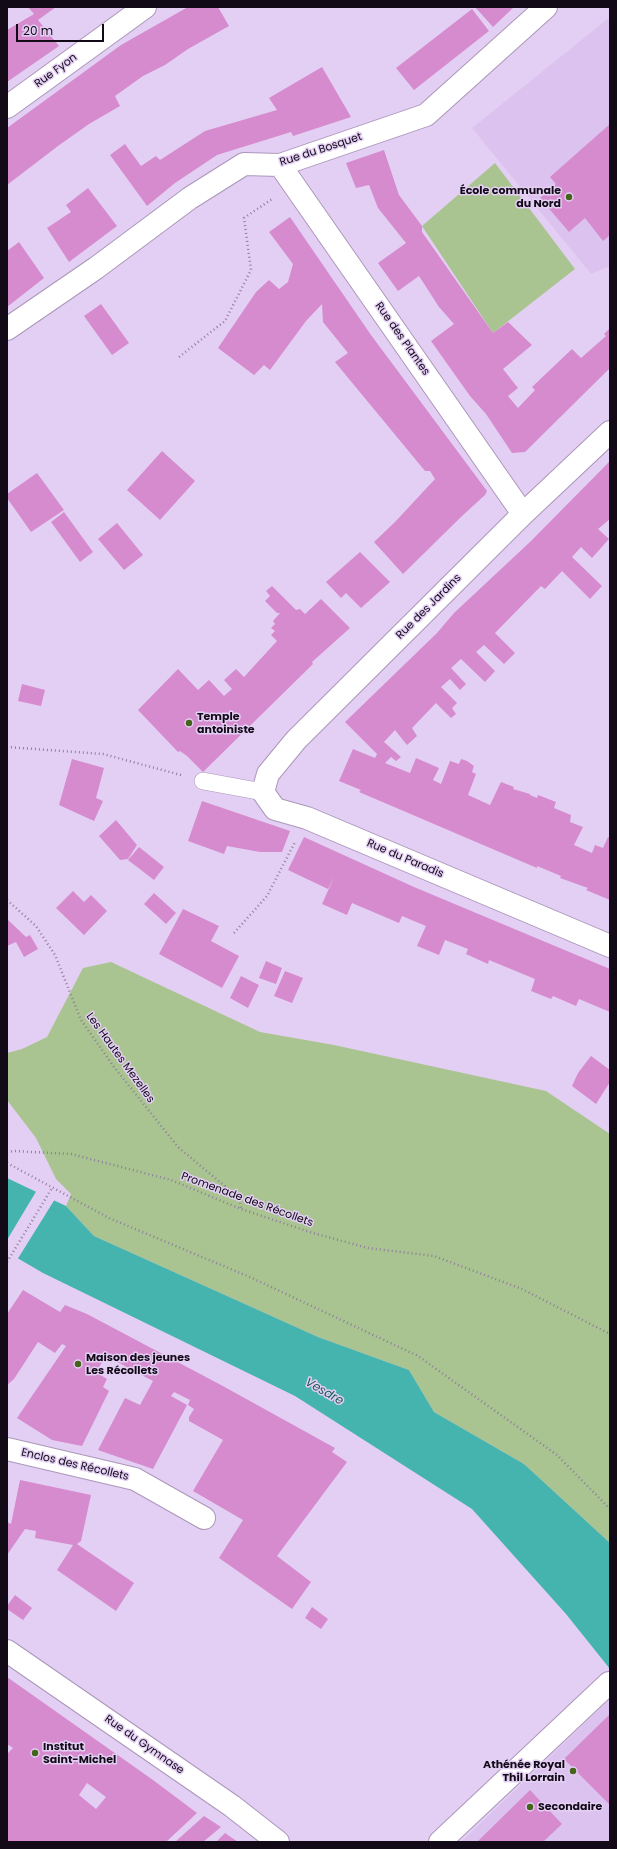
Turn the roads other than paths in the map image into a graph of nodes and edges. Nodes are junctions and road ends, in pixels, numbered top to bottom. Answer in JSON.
{"nodes":[{"id":1,"x":145,"y":7,"type":"edge"},
{"id":2,"x":546,"y":7,"type":"edge"},
{"id":3,"x":7,"y":107,"type":"edge"},
{"id":4,"x":280,"y":165,"type":"junction"},
{"id":5,"x":7,"y":330,"type":"edge"},
{"id":6,"x":610,"y":432,"type":"edge"},
{"id":7,"x":523,"y":514,"type":"junction"},
{"id":8,"x":203,"y":781,"type":"road end"},
{"id":9,"x":263,"y":792,"type":"junction"},
{"id":10,"x":610,"y":946,"type":"edge"},
{"id":11,"x":7,"y":1449,"type":"edge"},
{"id":12,"x":204,"y":1518,"type":"dead end"},
{"id":13,"x":7,"y":1651,"type":"edge"},
{"id":14,"x":609,"y":1683,"type":"edge"},
{"id":15,"x":278,"y":1842,"type":"edge"},
{"id":16,"x":440,"y":1842,"type":"edge"}],
"edges":[{"from":1,"to":3,"type":"street","name":"Rue Fyon"},
{"from":2,"to":4,"type":"street","name":"Rue du Bosquet"},
{"from":4,"to":5,"type":"street","name":"Rue du Bosquet"},
{"from":4,"to":7,"type":"street","name":"Rue des Plantes"},
{"from":6,"to":7,"type":"street","name":"Rue des Jardins"},
{"from":7,"to":9,"type":"street","name":"Rue des Jardins"},
{"from":8,"to":9,"type":"lane"},
{"from":9,"to":10,"type":"street","name":"Rue du Paradis"},
{"from":11,"to":12,"type":"street","name":"Enclos des Récollets"},
{"from":13,"to":15,"type":"street","name":"Rue du Gymnase"},
{"from":14,"to":16,"type":"street"}]}
